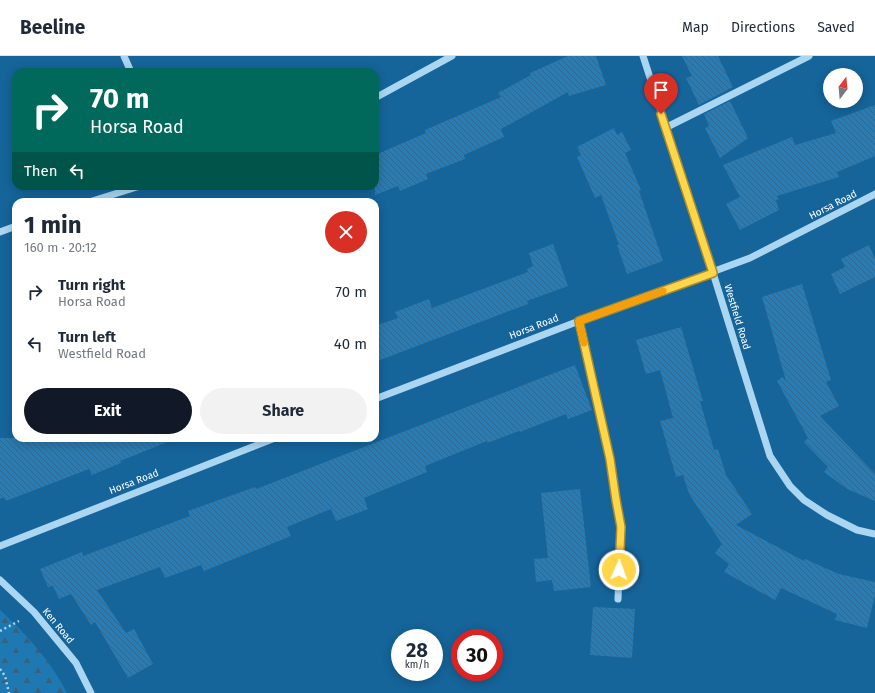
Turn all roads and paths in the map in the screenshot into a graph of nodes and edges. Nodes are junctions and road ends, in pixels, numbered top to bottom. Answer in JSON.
{"nodes":[{"id":1,"x":124,"y":56,"type":"edge"},
{"id":2,"x":452,"y":56,"type":"edge"},
{"id":3,"x":643,"y":56,"type":"edge"},
{"id":4,"x":809,"y":56,"type":"edge"},
{"id":5,"x":129,"y":68,"type":"edge"},
{"id":6,"x":379,"y":96,"type":"edge"},
{"id":7,"x":665,"y":128,"type":"junction"},
{"id":8,"x":127,"y":190,"type":"edge"},
{"id":9,"x":875,"y":194,"type":"edge"},
{"id":10,"x":102,"y":198,"type":"edge"},
{"id":11,"x":12,"y":228,"type":"edge"},
{"id":12,"x":0,"y":232,"type":"edge"},
{"id":13,"x":713,"y":273,"type":"junction"},
{"id":14,"x":579,"y":321,"type":"junction"},
{"id":15,"x":379,"y":397,"type":"edge"},
{"id":16,"x":265,"y":442,"type":"edge"},
{"id":17,"x":875,"y":534,"type":"edge"},
{"id":18,"x":0,"y":546,"type":"edge"},
{"id":19,"x":0,"y":580,"type":"edge"},
{"id":20,"x":618,"y":599,"type":"dead end"},
{"id":21,"x":34,"y":612,"type":"junction"},
{"id":22,"x":0,"y":631,"type":"edge"},
{"id":23,"x":0,"y":669,"type":"edge"},
{"id":24,"x":9,"y":693,"type":"edge"},
{"id":25,"x":91,"y":693,"type":"edge"}],
"edges":[{"from":1,"to":5,"type":"street"},
{"from":2,"to":6,"type":"street"},
{"from":3,"to":7,"type":"street","name":"Westfield Road"},
{"from":4,"to":7,"type":"street"},
{"from":7,"to":13,"type":"street","name":"Westfield Road"},
{"from":8,"to":10,"type":"street"},
{"from":9,"to":13,"type":"street","name":"Horsa Road"},
{"from":11,"to":12,"type":"street"},
{"from":13,"to":14,"type":"street","name":"Horsa Road"},
{"from":13,"to":17,"type":"street","name":"Westfield Road"},
{"from":14,"to":15,"type":"street","name":"Horsa Road"},
{"from":14,"to":20,"type":"street"},
{"from":16,"to":18,"type":"street","name":"Horsa Road"},
{"from":19,"to":21,"type":"street","name":"Ken Road"},
{"from":21,"to":22,"type":"path"},
{"from":21,"to":25,"type":"street","name":"Ken Road"},
{"from":23,"to":24,"type":"path"}]}
